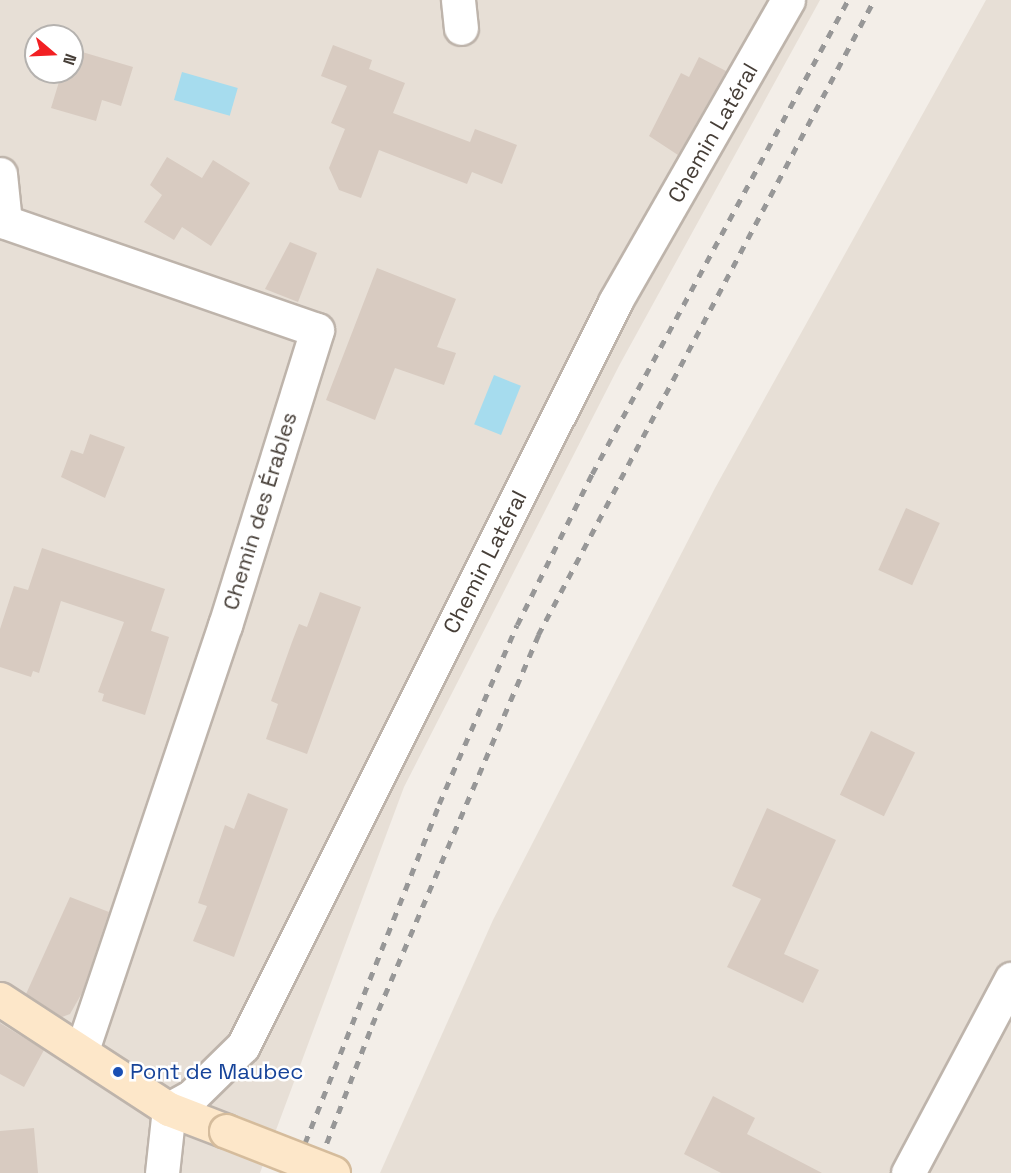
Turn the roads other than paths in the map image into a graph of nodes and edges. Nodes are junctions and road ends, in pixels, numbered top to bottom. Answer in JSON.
{"nodes":[{"id":1,"x":788,"y":0,"type":"edge"},
{"id":2,"x":0,"y":174,"type":"edge"},
{"id":3,"x":1011,"y":980,"type":"edge"},
{"id":4,"x":0,"y":999,"type":"edge"},
{"id":5,"x":82,"y":1051,"type":"junction"},
{"id":6,"x":169,"y":1109,"type":"junction"},
{"id":7,"x":162,"y":1173,"type":"edge"},
{"id":8,"x":333,"y":1173,"type":"edge"},
{"id":9,"x":908,"y":1173,"type":"edge"}],
"edges":[{"from":1,"to":6,"type":"street","name":"Chemin Latéral"},
{"from":2,"to":5,"type":"street","name":"Chemin des Érables"},
{"from":3,"to":9,"type":"street"},
{"from":4,"to":5,"type":"street"},
{"from":5,"to":6,"type":"street"},
{"from":6,"to":7,"type":"street"},
{"from":6,"to":8,"type":"street","bridge":true}]}
